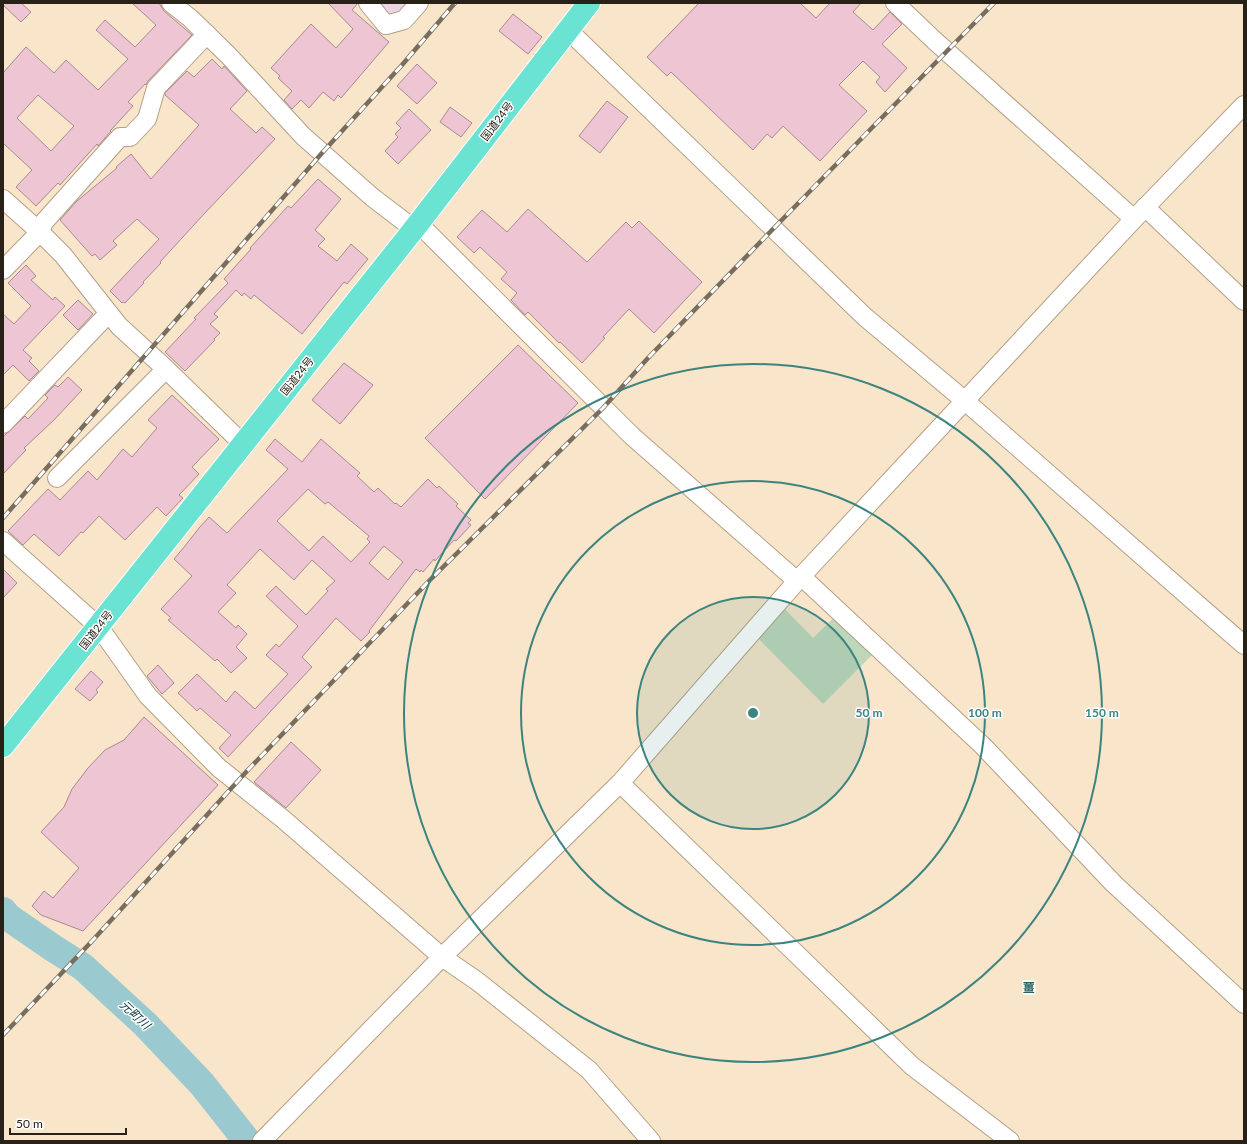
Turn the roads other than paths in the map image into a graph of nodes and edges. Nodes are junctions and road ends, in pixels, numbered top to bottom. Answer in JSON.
{"nodes":[{"id":1,"x":171,"y":3,"type":"edge"},
{"id":2,"x":368,"y":3,"type":"edge"},
{"id":3,"x":419,"y":3,"type":"edge"},
{"id":4,"x":589,"y":3,"type":"edge"},
{"id":5,"x":895,"y":3,"type":"edge"},
{"id":6,"x":567,"y":29,"type":"junction"},
{"id":7,"x":207,"y":34,"type":"junction"},
{"id":8,"x":1244,"y":105,"type":"edge"},
{"id":9,"x":3,"y":199,"type":"edge"},
{"id":10,"x":1140,"y":213,"type":"junction"},
{"id":11,"x":417,"y":227,"type":"junction"},
{"id":12,"x":40,"y":232,"type":"junction"},
{"id":13,"x":3,"y":270,"type":"edge"},
{"id":14,"x":1244,"y":301,"type":"edge"},
{"id":15,"x":108,"y":314,"type":"junction"},
{"id":16,"x":166,"y":369,"type":"junction"},
{"id":17,"x":964,"y":400,"type":"junction"},
{"id":18,"x":3,"y":424,"type":"edge"},
{"id":19,"x":243,"y":444,"type":"junction"},
{"id":20,"x":57,"y":478,"type":"dead end"},
{"id":21,"x":3,"y":541,"type":"edge"},
{"id":22,"x":799,"y":579,"type":"junction"},
{"id":23,"x":99,"y":627,"type":"junction"},
{"id":24,"x":1244,"y":645,"type":"edge"},
{"id":25,"x":3,"y":746,"type":"edge"},
{"id":26,"x":620,"y":783,"type":"junction"},
{"id":27,"x":442,"y":957,"type":"junction"},
{"id":28,"x":1244,"y":1004,"type":"edge"},
{"id":29,"x":262,"y":1141,"type":"edge"},
{"id":30,"x":651,"y":1141,"type":"edge"},
{"id":31,"x":1010,"y":1141,"type":"edge"}],
"edges":[{"from":1,"to":7,"type":"street"},
{"from":2,"to":3,"type":"street"},
{"from":4,"to":6,"type":"highway","name":"国道24号"},
{"from":5,"to":10,"type":"street"},
{"from":6,"to":11,"type":"highway","name":"国道24号"},
{"from":6,"to":17,"type":"street"},
{"from":7,"to":11,"type":"street"},
{"from":7,"to":12,"type":"street"},
{"from":8,"to":10,"type":"street"},
{"from":9,"to":12,"type":"street"},
{"from":10,"to":14,"type":"street"},
{"from":10,"to":17,"type":"street"},
{"from":11,"to":19,"type":"highway","name":"国道24号"},
{"from":11,"to":22,"type":"street"},
{"from":12,"to":13,"type":"street"},
{"from":12,"to":15,"type":"street"},
{"from":15,"to":16,"type":"street"},
{"from":15,"to":18,"type":"street"},
{"from":16,"to":19,"type":"street"},
{"from":16,"to":20,"type":"street"},
{"from":17,"to":22,"type":"street"},
{"from":17,"to":24,"type":"street"},
{"from":19,"to":23,"type":"highway","name":"国道24号"},
{"from":21,"to":23,"type":"street"},
{"from":22,"to":26,"type":"street"},
{"from":22,"to":28,"type":"street"},
{"from":23,"to":25,"type":"highway","name":"国道24号"},
{"from":23,"to":27,"type":"street"},
{"from":26,"to":27,"type":"street"},
{"from":26,"to":31,"type":"street"},
{"from":27,"to":29,"type":"street"},
{"from":27,"to":30,"type":"street"}]}
